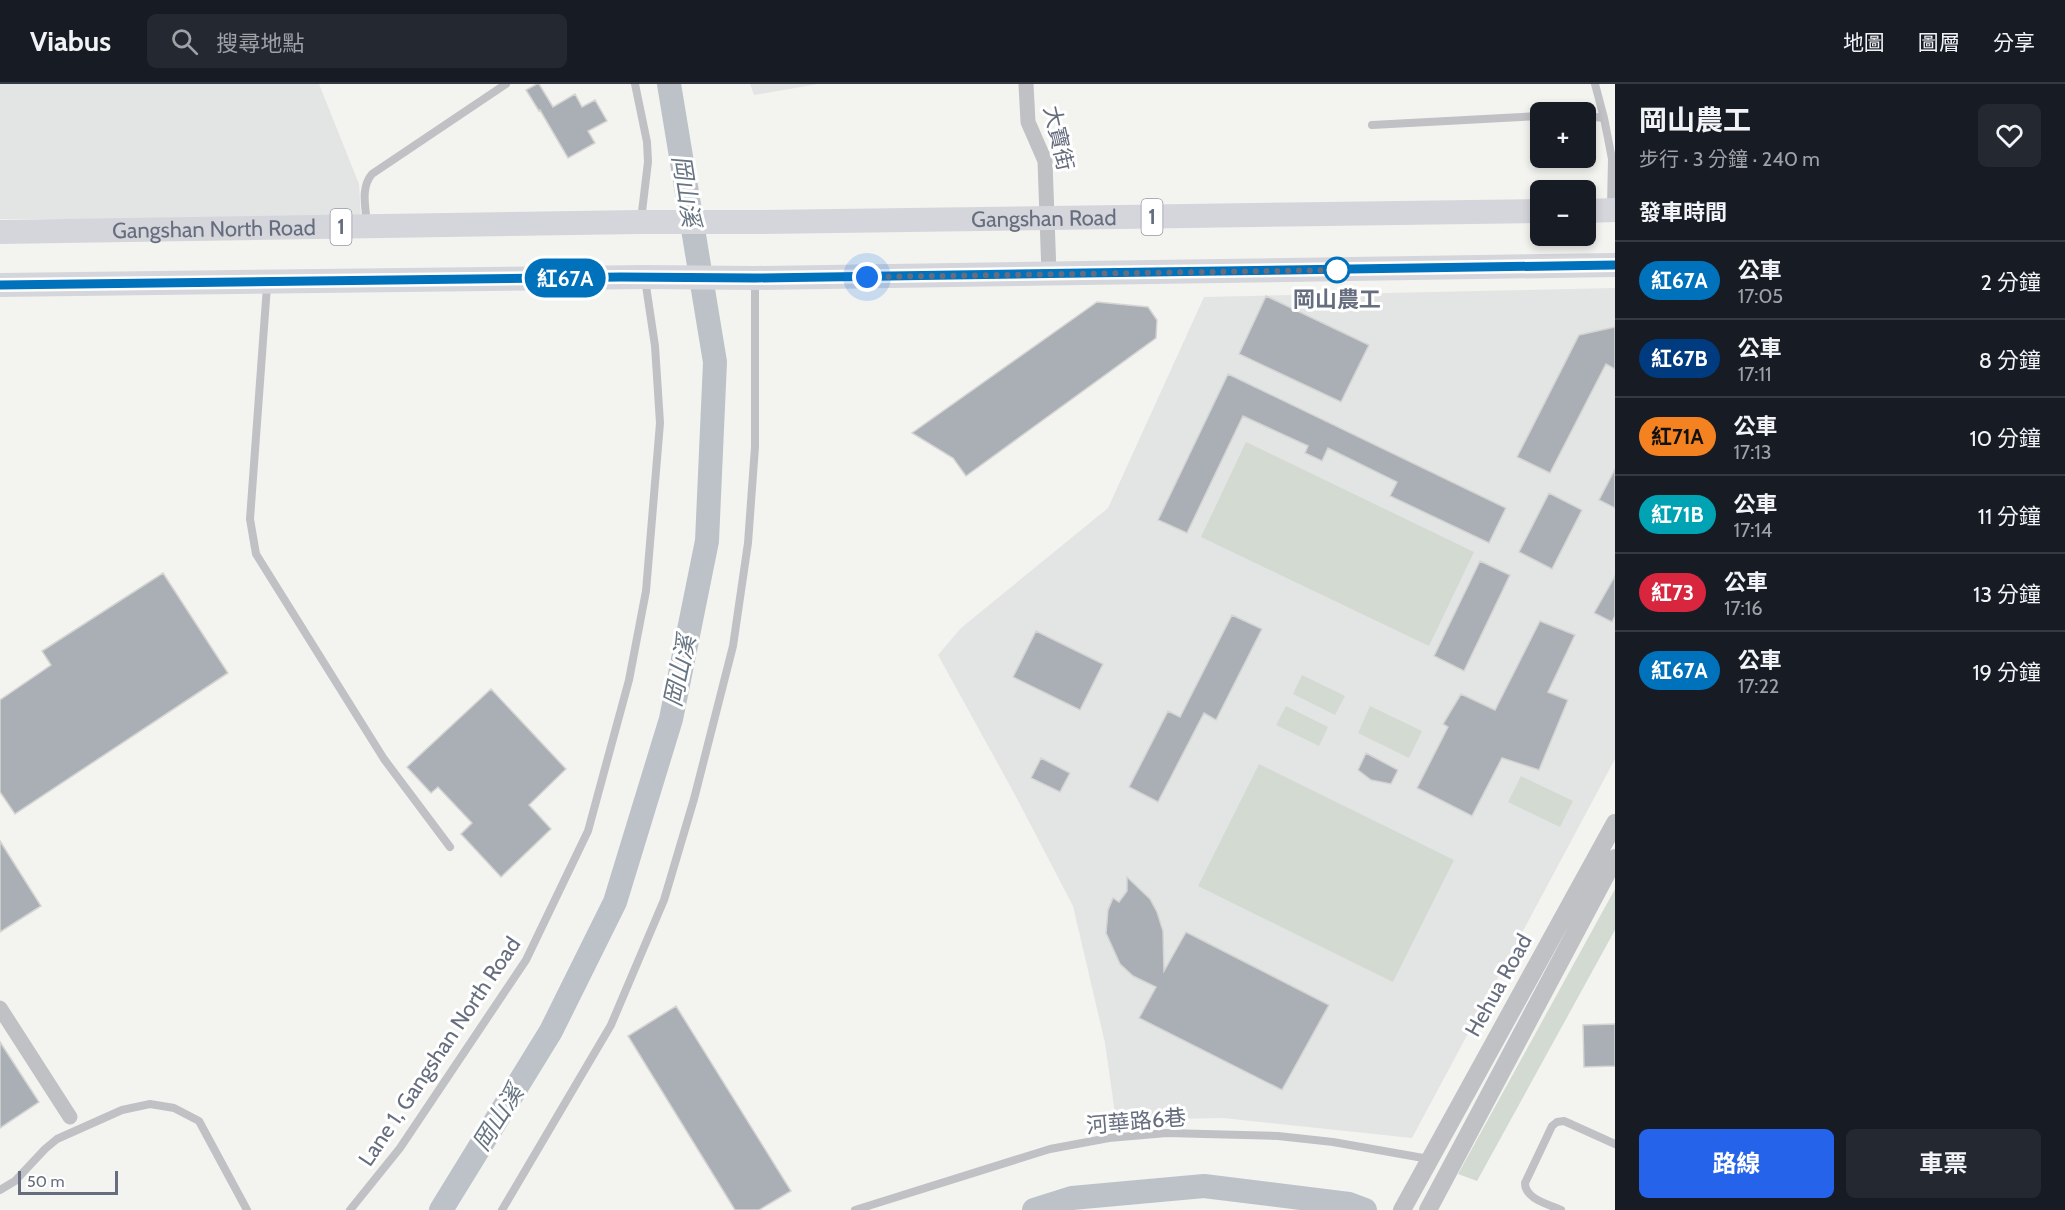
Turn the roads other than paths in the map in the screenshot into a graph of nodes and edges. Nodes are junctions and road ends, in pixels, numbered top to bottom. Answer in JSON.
{"nodes":[{"id":1,"x":506,"y":84,"type":"edge"},
{"id":2,"x":634,"y":84,"type":"edge"},
{"id":3,"x":1026,"y":84,"type":"edge"},
{"id":4,"x":1595,"y":84,"type":"edge"},
{"id":5,"x":1530,"y":117,"type":"edge"},
{"id":6,"x":1596,"y":118,"type":"edge"},
{"id":7,"x":1604,"y":118,"type":"junction"},
{"id":8,"x":1372,"y":125,"type":"dead end"},
{"id":9,"x":1613,"y":210,"type":"edge"},
{"id":10,"x":1530,"y":211,"type":"edge"},
{"id":11,"x":1596,"y":211,"type":"edge"},
{"id":12,"x":1049,"y":218,"type":"junction"},
{"id":13,"x":640,"y":222,"type":"junction"},
{"id":14,"x":681,"y":222,"type":"joint"},
{"id":15,"x":367,"y":226,"type":"junction"},
{"id":16,"x":0,"y":232,"type":"edge"},
{"id":17,"x":1615,"y":265,"type":"edge"},
{"id":18,"x":1049,"y":274,"type":"junction"},
{"id":19,"x":652,"y":278,"type":"junction"},
{"id":20,"x":750,"y":278,"type":"junction"},
{"id":21,"x":267,"y":281,"type":"junction"},
{"id":22,"x":0,"y":285,"type":"edge"},
{"id":23,"x":1615,"y":824,"type":"edge"},
{"id":24,"x":450,"y":847,"type":"dead end"},
{"id":25,"x":1615,"y":858,"type":"edge"},
{"id":26,"x":0,"y":1008,"type":"edge"},
{"id":27,"x":70,"y":1117,"type":"dead end"},
{"id":28,"x":1615,"y":1144,"type":"edge"},
{"id":29,"x":1426,"y":1164,"type":"junction"},
{"id":30,"x":0,"y":1191,"type":"edge"},
{"id":31,"x":247,"y":1210,"type":"edge"},
{"id":32,"x":350,"y":1210,"type":"edge"},
{"id":33,"x":502,"y":1210,"type":"edge"},
{"id":34,"x":855,"y":1210,"type":"edge"},
{"id":35,"x":1401,"y":1210,"type":"edge"},
{"id":36,"x":1428,"y":1210,"type":"edge"},
{"id":37,"x":1561,"y":1210,"type":"edge"}],
"edges":[{"from":1,"to":15,"type":"lane"},
{"from":2,"to":13,"type":"lane"},
{"from":3,"to":12,"type":"street","name":"大寶街"},
{"from":4,"to":7,"type":"lane"},
{"from":5,"to":8,"type":"lane"},
{"from":6,"to":7,"type":"lane"},
{"from":7,"to":9,"type":"lane"},
{"from":9,"to":11,"type":"main road"},
{"from":10,"to":12,"type":"main road","name":"Gangshan Road","number":"1"},
{"from":12,"to":14,"type":"main road","name":"Gangshan Road","number":"1"},
{"from":12,"to":18,"type":"street","name":"大寶街"},
{"from":13,"to":14,"type":"main road","name":"Gangshan North Road","number":"1"},
{"from":13,"to":15,"type":"main road","name":"Gangshan North Road","number":"1"},
{"from":15,"to":16,"type":"main road","name":"Gangshan North Road","number":"1"},
{"from":17,"to":18,"type":"main road"},
{"from":18,"to":20,"type":"main road"},
{"from":19,"to":20,"type":"main road"},
{"from":19,"to":21,"type":"main road"},
{"from":19,"to":32,"type":"lane","name":"Lane 1, Gangshan North Road"},
{"from":20,"to":33,"type":"lane"},
{"from":21,"to":22,"type":"main road"},
{"from":21,"to":24,"type":"lane"},
{"from":23,"to":29,"type":"street","name":"Hehua Road"},
{"from":25,"to":36,"type":"street","name":"Hehua Road"},
{"from":26,"to":27,"type":"street"},
{"from":28,"to":37,"type":"lane"},
{"from":29,"to":34,"type":"lane","name":"河華路6巷"},
{"from":29,"to":35,"type":"street","name":"Hehua Road"},
{"from":30,"to":31,"type":"lane"}]}
